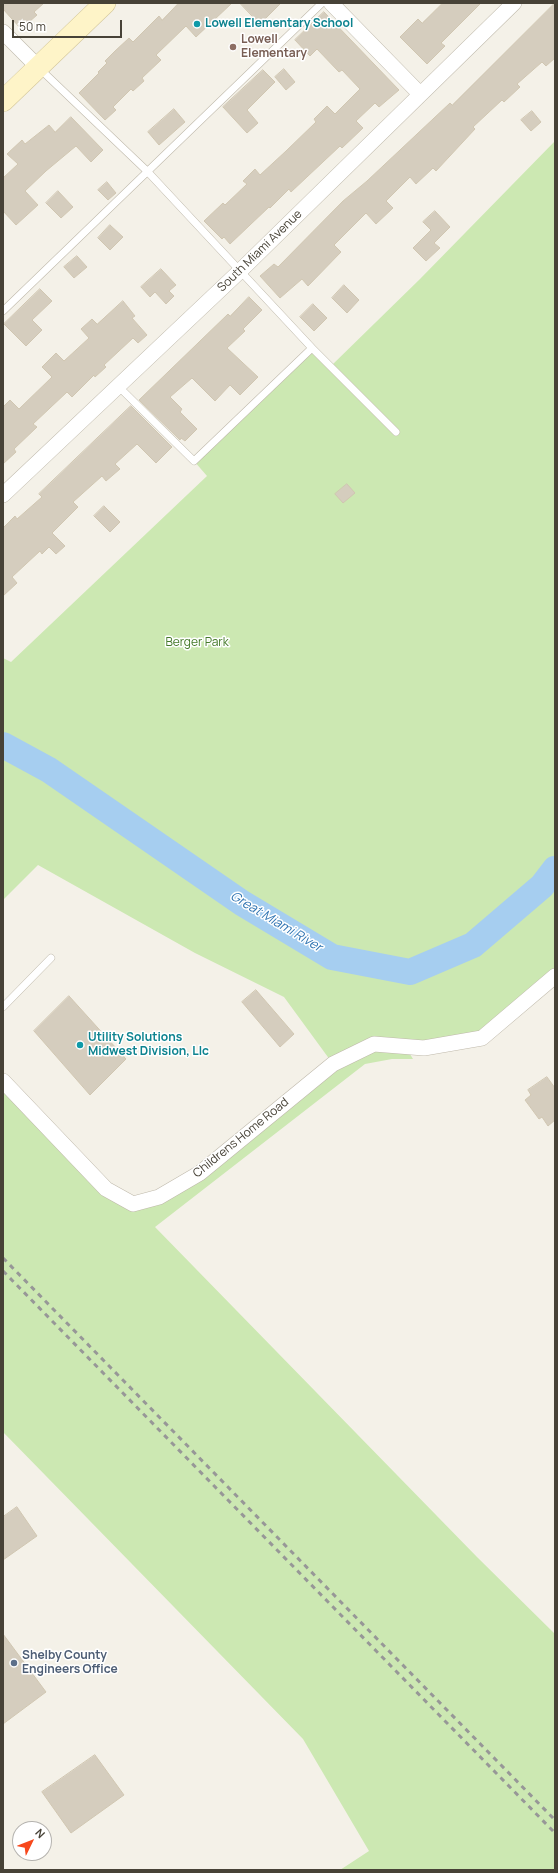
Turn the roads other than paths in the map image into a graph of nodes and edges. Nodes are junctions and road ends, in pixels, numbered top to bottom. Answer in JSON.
{"nodes":[{"id":1,"x":105,"y":3,"type":"edge"},
{"id":2,"x":322,"y":3,"type":"edge"},
{"id":3,"x":331,"y":3,"type":"edge"},
{"id":4,"x":514,"y":3,"type":"edge"},
{"id":5,"x":3,"y":32,"type":"edge"},
{"id":6,"x":39,"y":68,"type":"junction"},
{"id":7,"x":420,"y":94,"type":"junction"},
{"id":8,"x":3,"y":101,"type":"edge"},
{"id":9,"x":147,"y":171,"type":"junction"},
{"id":10,"x":240,"y":271,"type":"junction"},
{"id":11,"x":3,"y":311,"type":"edge"},
{"id":12,"x":312,"y":348,"type":"junction"},
{"id":13,"x":118,"y":386,"type":"junction"},
{"id":14,"x":396,"y":432,"type":"dead end"},
{"id":15,"x":3,"y":495,"type":"edge"},
{"id":16,"x":51,"y":958,"type":"dead end"},
{"id":17,"x":555,"y":976,"type":"edge"},
{"id":18,"x":3,"y":1008,"type":"edge"},
{"id":19,"x":3,"y":1081,"type":"edge"}],
"edges":[{"from":1,"to":6,"type":"main road"},
{"from":2,"to":9,"type":"lane"},
{"from":3,"to":7,"type":"street"},
{"from":4,"to":7,"type":"street","name":"South Miami Avenue"},
{"from":5,"to":6,"type":"street"},
{"from":6,"to":8,"type":"main road"},
{"from":6,"to":9,"type":"lane"},
{"from":7,"to":10,"type":"street","name":"South Miami Avenue"},
{"from":9,"to":10,"type":"lane"},
{"from":9,"to":11,"type":"lane"},
{"from":10,"to":12,"type":"lane"},
{"from":10,"to":13,"type":"street","name":"South Miami Avenue"},
{"from":12,"to":13,"type":"lane"},
{"from":12,"to":14,"type":"lane"},
{"from":13,"to":15,"type":"street","name":"South Miami Avenue"},
{"from":16,"to":18,"type":"lane"},
{"from":17,"to":19,"type":"street","name":"Childrens Home Road"}]}
